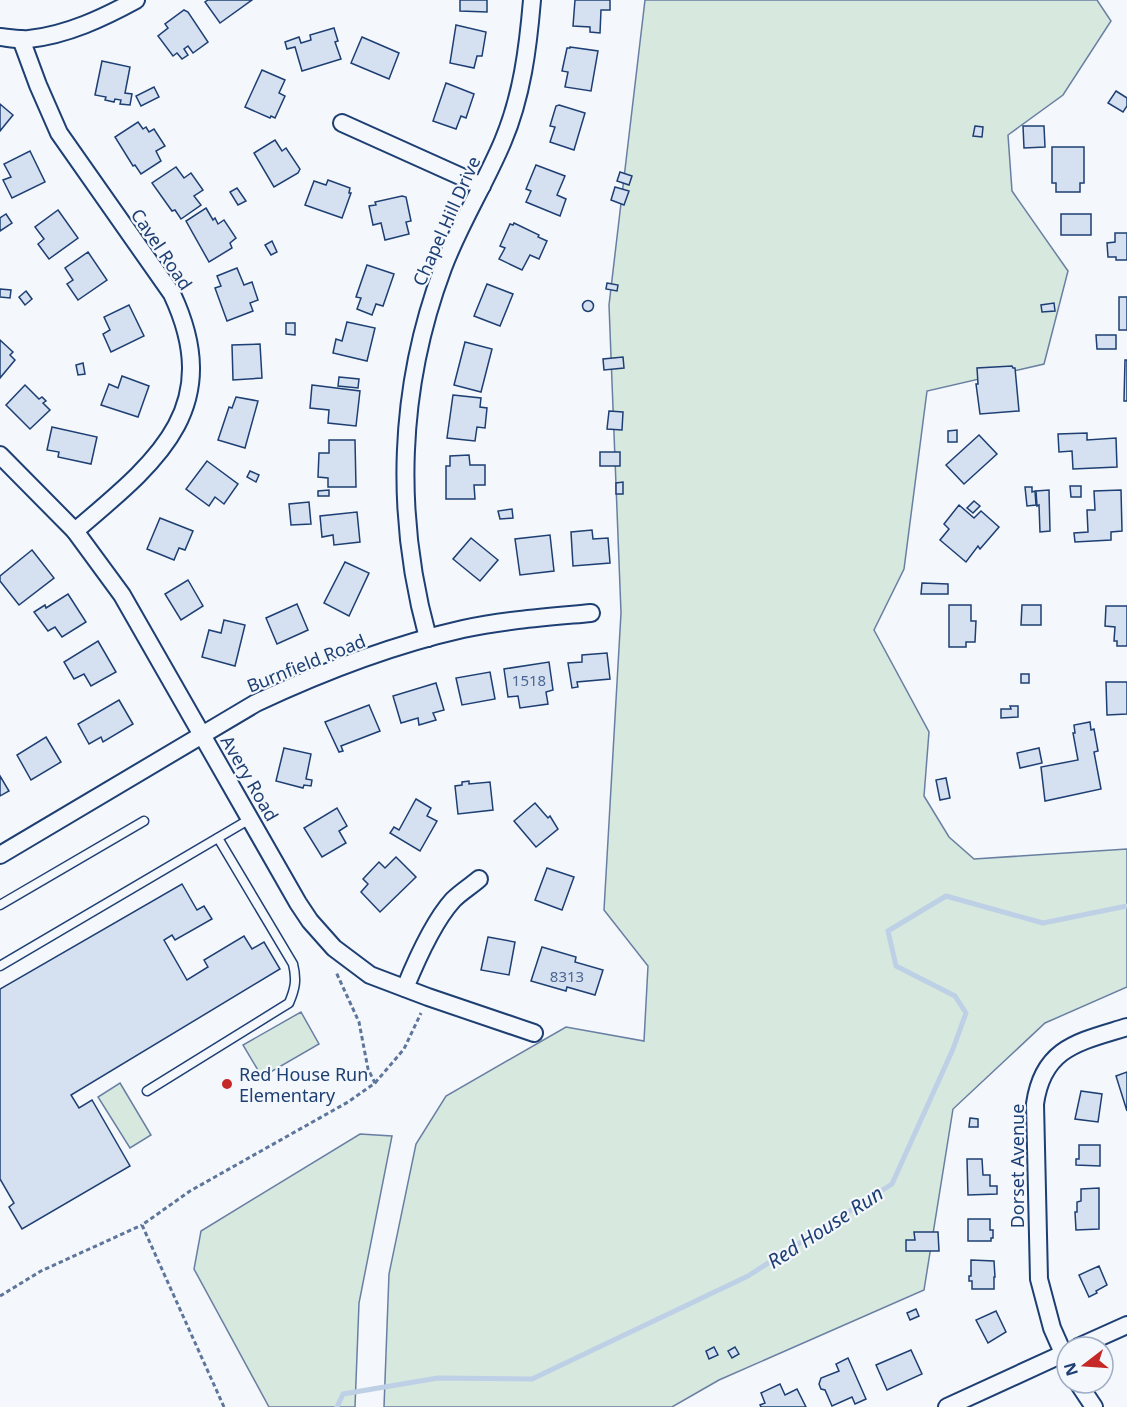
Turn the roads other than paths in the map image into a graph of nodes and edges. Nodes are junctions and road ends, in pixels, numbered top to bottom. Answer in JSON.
{"nodes":[{"id":1,"x":136,"y":0,"type":"edge"},
{"id":2,"x":532,"y":0,"type":"edge"},
{"id":3,"x":0,"y":38,"type":"edge"},
{"id":4,"x":21,"y":39,"type":"junction"},
{"id":5,"x":342,"y":123,"type":"dead end"},
{"id":6,"x":482,"y":186,"type":"junction"},
{"id":7,"x":0,"y":455,"type":"edge"},
{"id":8,"x":75,"y":531,"type":"junction"},
{"id":9,"x":591,"y":613,"type":"dead end"},
{"id":10,"x":428,"y":638,"type":"junction"},
{"id":11,"x":202,"y":735,"type":"junction"},
{"id":12,"x":250,"y":819,"type":"junction"},
{"id":13,"x":144,"y":821,"type":"dead end"},
{"id":14,"x":218,"y":838,"type":"junction"},
{"id":15,"x":0,"y":855,"type":"edge"},
{"id":16,"x":479,"y":879,"type":"dead end"},
{"id":17,"x":0,"y":905,"type":"edge"},
{"id":18,"x":0,"y":966,"type":"edge"},
{"id":19,"x":405,"y":988,"type":"junction"},
{"id":20,"x":1127,"y":1027,"type":"edge"},
{"id":21,"x":534,"y":1034,"type":"dead end"},
{"id":22,"x":147,"y":1091,"type":"dead end"},
{"id":23,"x":1127,"y":1325,"type":"edge"},
{"id":24,"x":1057,"y":1335,"type":"edge"},
{"id":25,"x":1107,"y":1335,"type":"edge"},
{"id":26,"x":1055,"y":1360,"type":"edge"},
{"id":27,"x":947,"y":1407,"type":"edge"}],
"edges":[{"from":1,"to":4,"type":"street"},
{"from":2,"to":6,"type":"street","name":"Chapel Hill Drive"},
{"from":3,"to":4,"type":"street"},
{"from":4,"to":8,"type":"street","name":"Cavel Road"},
{"from":5,"to":6,"type":"street"},
{"from":6,"to":10,"type":"street","name":"Chapel Hill Drive"},
{"from":7,"to":8,"type":"street","name":"Avery Road"},
{"from":8,"to":11,"type":"street","name":"Avery Road"},
{"from":9,"to":10,"type":"street","name":"Burnfield Road"},
{"from":10,"to":11,"type":"street","name":"Burnfield Road"},
{"from":11,"to":12,"type":"street","name":"Avery Road"},
{"from":11,"to":15,"type":"street","name":"Burnfield Road"},
{"from":12,"to":14,"type":"lane"},
{"from":12,"to":19,"type":"street","name":"Avery Road"},
{"from":13,"to":17,"type":"lane"},
{"from":14,"to":18,"type":"lane"},
{"from":14,"to":22,"type":"lane"},
{"from":16,"to":19,"type":"street"},
{"from":19,"to":21,"type":"street","name":"Avery Road"},
{"from":20,"to":24,"type":"street","name":"Dorset Avenue"},
{"from":23,"to":25,"type":"street"},
{"from":26,"to":27,"type":"street"}]}
